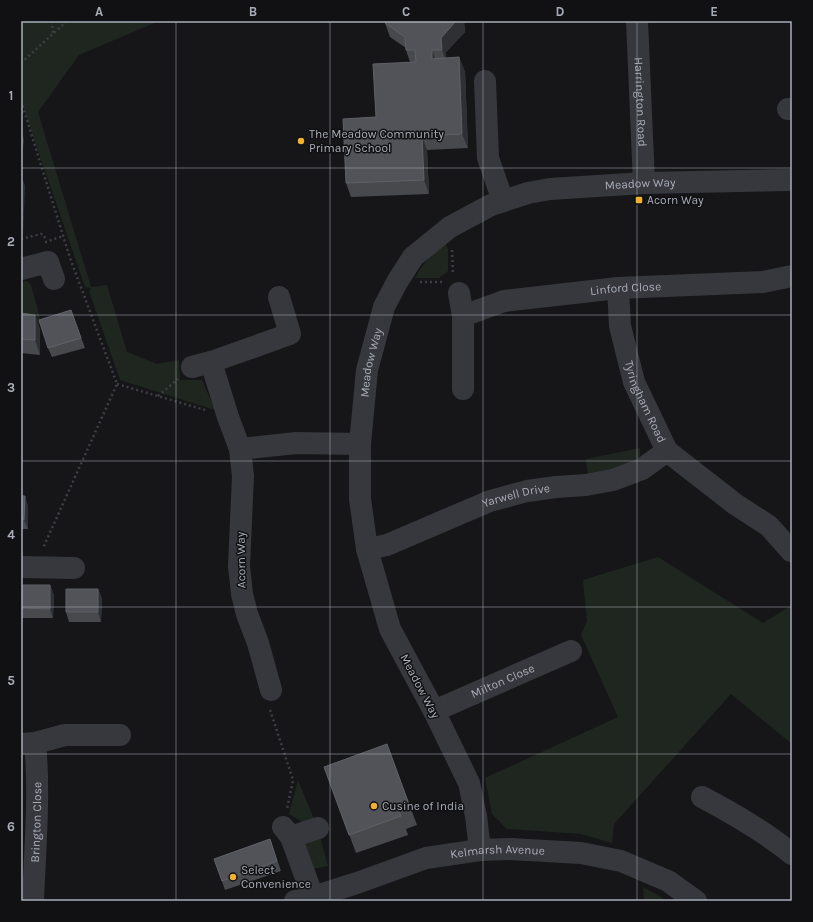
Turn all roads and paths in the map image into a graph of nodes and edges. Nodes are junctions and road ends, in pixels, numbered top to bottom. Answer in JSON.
{"nodes":[{"id":1,"x":52,"y":21,"type":"edge"},
{"id":2,"x":67,"y":21,"type":"edge"},
{"id":3,"x":637,"y":21,"type":"edge"},
{"id":4,"x":53,"y":34,"type":"junction"},
{"id":5,"x":21,"y":63,"type":"edge"},
{"id":6,"x":485,"y":81,"type":"dead end"},
{"id":7,"x":21,"y":101,"type":"edge"},
{"id":8,"x":792,"y":180,"type":"edge"},
{"id":9,"x":644,"y":184,"type":"junction"},
{"id":10,"x":503,"y":201,"type":"junction"},
{"id":11,"x":450,"y":227,"type":"junction"},
{"id":12,"x":63,"y":236,"type":"junction"},
{"id":13,"x":21,"y":240,"type":"edge"},
{"id":14,"x":21,"y":269,"type":"edge"},
{"id":15,"x":792,"y":276,"type":"edge"},
{"id":16,"x":54,"y":279,"type":"dead end"},
{"id":17,"x":397,"y":282,"type":"junction"},
{"id":18,"x":457,"y":288,"type":"junction"},
{"id":19,"x":618,"y":288,"type":"junction"},
{"id":20,"x":279,"y":297,"type":"dead end"},
{"id":21,"x":462,"y":316,"type":"junction"},
{"id":22,"x":202,"y":364,"type":"junction"},
{"id":23,"x":117,"y":384,"type":"junction"},
{"id":24,"x":463,"y":389,"type":"dead end"},
{"id":25,"x":158,"y":396,"type":"junction"},
{"id":26,"x":228,"y":417,"type":"junction"},
{"id":27,"x":360,"y":444,"type":"junction"},
{"id":28,"x":240,"y":449,"type":"junction"},
{"id":29,"x":667,"y":451,"type":"junction"},
{"id":30,"x":367,"y":549,"type":"junction"},
{"id":31,"x":791,"y":551,"type":"edge"},
{"id":32,"x":28,"y":567,"type":"edge"},
{"id":33,"x":74,"y":568,"type":"dead end"},
{"id":34,"x":571,"y":651,"type":"dead end"},
{"id":35,"x":271,"y":690,"type":"joint"},
{"id":36,"x":434,"y":711,"type":"junction"},
{"id":37,"x":120,"y":735,"type":"dead end"},
{"id":38,"x":28,"y":743,"type":"edge"},
{"id":39,"x":702,"y":796,"type":"dead end"},
{"id":40,"x":318,"y":828,"type":"dead end"},
{"id":41,"x":287,"y":832,"type":"junction"},
{"id":42,"x":480,"y":850,"type":"junction"},
{"id":43,"x":792,"y":854,"type":"edge"},
{"id":44,"x":304,"y":899,"type":"edge"},
{"id":45,"x":33,"y":901,"type":"edge"},
{"id":46,"x":696,"y":901,"type":"edge"}],
"edges":[{"from":1,"to":4,"type":"path"},
{"from":2,"to":4,"type":"path"},
{"from":3,"to":9,"type":"street","name":"Harrington Road"},
{"from":4,"to":5,"type":"path"},
{"from":6,"to":10,"type":"street"},
{"from":7,"to":12,"type":"path"},
{"from":8,"to":9,"type":"street","name":"Meadow Way"},
{"from":9,"to":10,"type":"street","name":"Meadow Way"},
{"from":10,"to":11,"type":"street","name":"Meadow Way"},
{"from":11,"to":17,"type":"street","name":"Meadow Way"},
{"from":11,"to":18,"type":"path"},
{"from":12,"to":13,"type":"path"},
{"from":12,"to":23,"type":"path"},
{"from":14,"to":16,"type":"street"},
{"from":15,"to":19,"type":"street","name":"Linford Close"},
{"from":17,"to":18,"type":"path"},
{"from":17,"to":27,"type":"street","name":"Meadow Way"},
{"from":18,"to":21,"type":"street"},
{"from":19,"to":21,"type":"street","name":"Linford Close"},
{"from":19,"to":29,"type":"street","name":"Tyringham Road"},
{"from":20,"to":22,"type":"street"},
{"from":21,"to":24,"type":"street"},
{"from":22,"to":25,"type":"path"},
{"from":22,"to":26,"type":"street","name":"Acorn Way"},
{"from":23,"to":25,"type":"path"},
{"from":23,"to":32,"type":"path"},
{"from":25,"to":26,"type":"path"},
{"from":26,"to":28,"type":"street","name":"Acorn Way"},
{"from":27,"to":28,"type":"street"},
{"from":27,"to":30,"type":"street","name":"Meadow Way"},
{"from":28,"to":35,"type":"street","name":"Acorn Way"},
{"from":29,"to":30,"type":"street","name":"Yarwell Drive"},
{"from":29,"to":31,"type":"street","name":"Tyringham Road"},
{"from":30,"to":36,"type":"street","name":"Meadow Way"},
{"from":32,"to":33,"type":"street"},
{"from":34,"to":36,"type":"street","name":"Milton Close"},
{"from":35,"to":41,"type":"path"},
{"from":36,"to":42,"type":"street","name":"Meadow Way"},
{"from":37,"to":38,"type":"street","name":"Brington Close"},
{"from":38,"to":45,"type":"street","name":"Brington Close"},
{"from":39,"to":43,"type":"street"},
{"from":40,"to":41,"type":"street"},
{"from":41,"to":44,"type":"street"},
{"from":42,"to":44,"type":"street","name":"Kelmarsh Avenue"},
{"from":42,"to":46,"type":"street","name":"Kelmarsh Avenue"}]}
